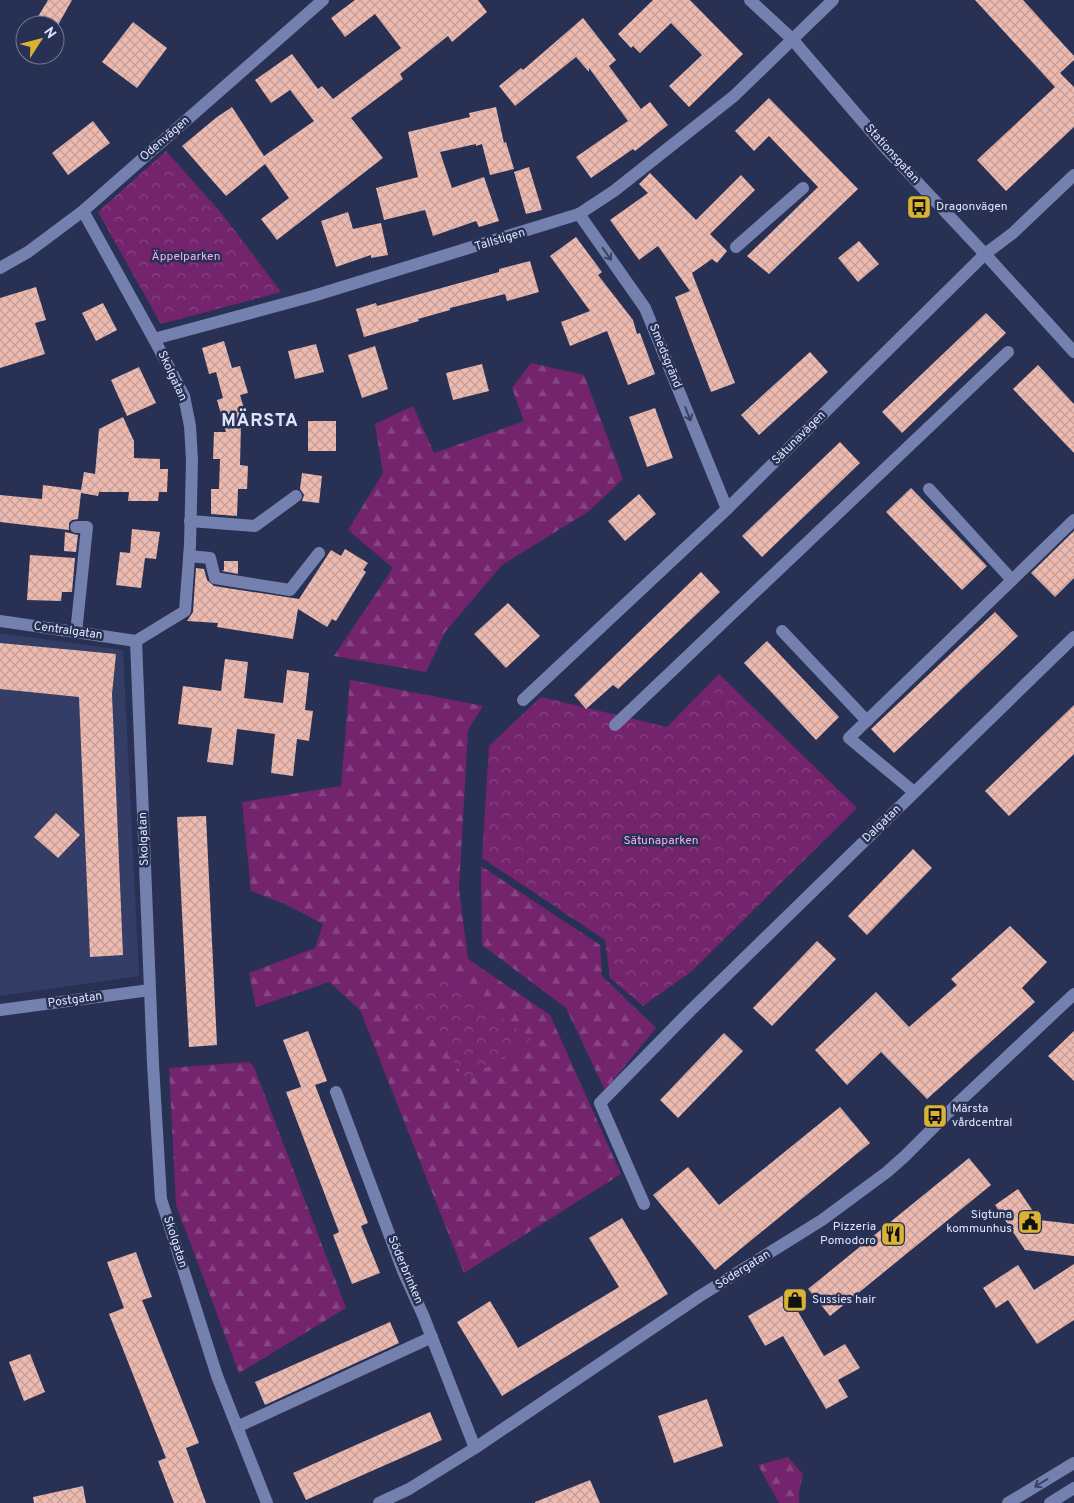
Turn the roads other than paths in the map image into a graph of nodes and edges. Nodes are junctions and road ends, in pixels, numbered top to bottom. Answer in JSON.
{"nodes":[{"id":1,"x":323,"y":0,"type":"edge"},
{"id":2,"x":750,"y":0,"type":"edge"},
{"id":3,"x":833,"y":0,"type":"edge"},
{"id":4,"x":792,"y":39,"type":"junction"},
{"id":5,"x":1074,"y":175,"type":"edge"},
{"id":6,"x":803,"y":188,"type":"dead end"},
{"id":7,"x":83,"y":211,"type":"junction"},
{"id":8,"x":579,"y":214,"type":"junction"},
{"id":9,"x":736,"y":247,"type":"dead end"},
{"id":10,"x":985,"y":254,"type":"junction"},
{"id":11,"x":0,"y":268,"type":"edge"},
{"id":12,"x":154,"y":339,"type":"junction"},
{"id":13,"x":1008,"y":352,"type":"dead end"},
{"id":14,"x":1074,"y":352,"type":"edge"},
{"id":15,"x":930,"y":489,"type":"dead end"},
{"id":16,"x":296,"y":496,"type":"dead end"},
{"id":17,"x":727,"y":509,"type":"junction"},
{"id":18,"x":1074,"y":520,"type":"edge"},
{"id":19,"x":190,"y":521,"type":"junction"},
{"id":20,"x":76,"y":527,"type":"dead end"},
{"id":21,"x":319,"y":553,"type":"dead end"},
{"id":22,"x":189,"y":556,"type":"junction"},
{"id":23,"x":1012,"y":580,"type":"junction"},
{"id":24,"x":0,"y":621,"type":"edge"},
{"id":25,"x":782,"y":631,"type":"dead end"},
{"id":26,"x":76,"y":632,"type":"junction"},
{"id":27,"x":1074,"y":637,"type":"edge"},
{"id":28,"x":136,"y":642,"type":"junction"},
{"id":29,"x":523,"y":700,"type":"dead end"},
{"id":30,"x":867,"y":721,"type":"junction"},
{"id":31,"x":614,"y":725,"type":"dead end"},
{"id":32,"x":914,"y":792,"type":"junction"},
{"id":33,"x":150,"y":990,"type":"junction"},
{"id":34,"x":1074,"y":994,"type":"edge"},
{"id":35,"x":0,"y":1010,"type":"edge"},
{"id":36,"x":336,"y":1092,"type":"dead end"},
{"id":37,"x":644,"y":1204,"type":"dead end"},
{"id":38,"x":432,"y":1337,"type":"junction"},
{"id":39,"x":238,"y":1427,"type":"junction"},
{"id":40,"x":476,"y":1448,"type":"junction"},
{"id":41,"x":1074,"y":1463,"type":"edge"},
{"id":42,"x":1074,"y":1488,"type":"edge"},
{"id":43,"x":267,"y":1503,"type":"edge"},
{"id":44,"x":379,"y":1503,"type":"edge"},
{"id":45,"x":1008,"y":1503,"type":"edge"},
{"id":46,"x":1050,"y":1503,"type":"edge"}],
"edges":[{"from":1,"to":7,"type":"street","name":"Odenvägen"},
{"from":2,"to":4,"type":"street","name":"Stationsgatan"},
{"from":3,"to":4,"type":"street"},
{"from":4,"to":8,"type":"street","name":"Tallstigen"},
{"from":4,"to":10,"type":"street","name":"Stationsgatan"},
{"from":5,"to":10,"type":"street","name":"Sätunavägen"},
{"from":6,"to":9,"type":"street"},
{"from":7,"to":11,"type":"street","name":"Odenvägen"},
{"from":7,"to":12,"type":"street","name":"Skolgatan"},
{"from":8,"to":12,"type":"street","name":"Tallstigen"},
{"from":8,"to":17,"type":"street","name":"Smedsgränd","one_way":true},
{"from":10,"to":14,"type":"street","name":"Stationsgatan"},
{"from":10,"to":17,"type":"street","name":"Sätunavägen"},
{"from":12,"to":19,"type":"street","name":"Skolgatan"},
{"from":13,"to":31,"type":"street"},
{"from":15,"to":23,"type":"street"},
{"from":16,"to":19,"type":"street"},
{"from":17,"to":29,"type":"street","name":"Sätunavägen"},
{"from":18,"to":23,"type":"street"},
{"from":19,"to":22,"type":"street","name":"Skolgatan"},
{"from":20,"to":26,"type":"street"},
{"from":21,"to":22,"type":"street"},
{"from":22,"to":28,"type":"street","name":"Skolgatan"},
{"from":23,"to":30,"type":"street"},
{"from":24,"to":26,"type":"street","name":"Centralgatan"},
{"from":25,"to":30,"type":"street"},
{"from":26,"to":28,"type":"street","name":"Centralgatan"},
{"from":27,"to":32,"type":"street","name":"Dalgatan"},
{"from":28,"to":33,"type":"street","name":"Skolgatan"},
{"from":30,"to":32,"type":"street"},
{"from":32,"to":37,"type":"street","name":"Dalgatan"},
{"from":33,"to":35,"type":"street","name":"Postgatan"},
{"from":33,"to":39,"type":"street","name":"Skolgatan"},
{"from":34,"to":40,"type":"street","name":"Södergatan"},
{"from":36,"to":38,"type":"street","name":"Söderbrinken"},
{"from":38,"to":39,"type":"street"},
{"from":38,"to":40,"type":"street","name":"Söderbrinken"},
{"from":39,"to":43,"type":"street","name":"Skolgatan"},
{"from":40,"to":44,"type":"street","name":"Södergatan"},
{"from":41,"to":45,"type":"street","one_way":true},
{"from":42,"to":46,"type":"street"}]}
